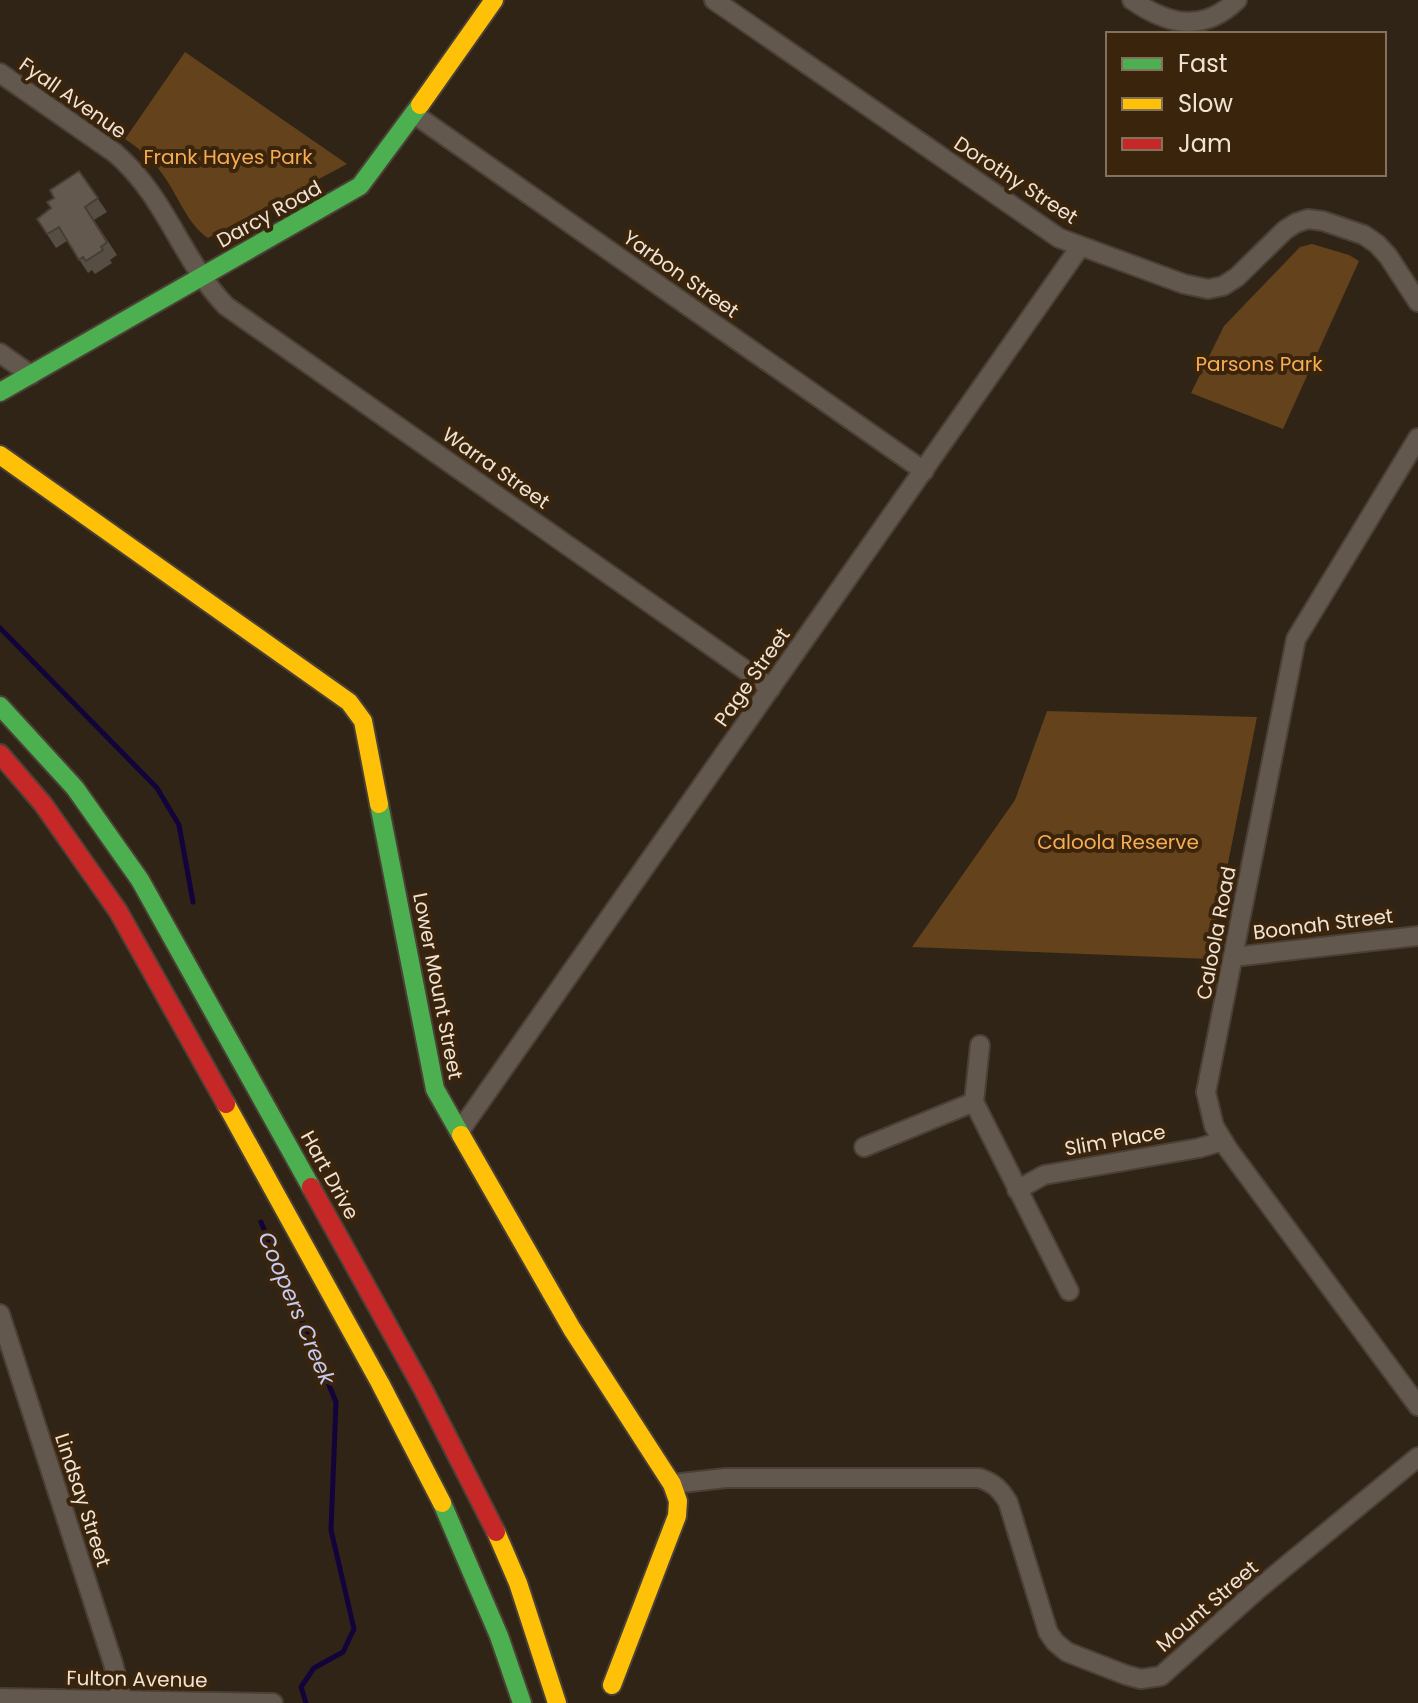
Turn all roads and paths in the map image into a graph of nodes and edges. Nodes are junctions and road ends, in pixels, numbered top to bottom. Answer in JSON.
{"nodes":[{"id":1,"x":494,"y":0,"type":"edge"},
{"id":2,"x":714,"y":0,"type":"edge"},
{"id":3,"x":1132,"y":0,"type":"edge"},
{"id":4,"x":1237,"y":0,"type":"edge"},
{"id":5,"x":0,"y":73,"type":"edge"},
{"id":6,"x":414,"y":114,"type":"junction"},
{"id":7,"x":1080,"y":247,"type":"junction"},
{"id":8,"x":201,"y":277,"type":"junction"},
{"id":9,"x":1418,"y":302,"type":"edge"},
{"id":10,"x":0,"y":353,"type":"edge"},
{"id":11,"x":31,"y":375,"type":"junction"},
{"id":12,"x":0,"y":392,"type":"edge"},
{"id":13,"x":1418,"y":438,"type":"edge"},
{"id":14,"x":0,"y":455,"type":"edge"},
{"id":15,"x":924,"y":471,"type":"junction"},
{"id":16,"x":771,"y":688,"type":"junction"},
{"id":17,"x":0,"y":706,"type":"edge"},
{"id":18,"x":0,"y":754,"type":"edge"},
{"id":19,"x":1418,"y":936,"type":"edge"},
{"id":20,"x":1233,"y":957,"type":"junction"},
{"id":21,"x":980,"y":1045,"type":"dead end"},
{"id":22,"x":974,"y":1102,"type":"junction"},
{"id":23,"x":459,"y":1132,"type":"junction"},
{"id":24,"x":1223,"y":1141,"type":"junction"},
{"id":25,"x":864,"y":1147,"type":"dead end"},
{"id":26,"x":1017,"y":1190,"type":"junction"},
{"id":27,"x":1069,"y":1291,"type":"dead end"},
{"id":28,"x":0,"y":1314,"type":"edge"},
{"id":29,"x":1418,"y":1406,"type":"edge"},
{"id":30,"x":1418,"y":1457,"type":"edge"},
{"id":31,"x":672,"y":1484,"type":"junction"},
{"id":32,"x":612,"y":1685,"type":"dead end"},
{"id":33,"x":0,"y":1698,"type":"edge"},
{"id":34,"x":122,"y":1700,"type":"junction"},
{"id":35,"x":48,"y":1701,"type":"edge"},
{"id":36,"x":273,"y":1703,"type":"edge"},
{"id":37,"x":522,"y":1703,"type":"edge"},
{"id":38,"x":557,"y":1703,"type":"edge"}],
"edges":[{"from":1,"to":6,"type":"main road","name":"Darcy Road"},
{"from":2,"to":7,"type":"street","name":"Dorothy Street"},
{"from":3,"to":4,"type":"street"},
{"from":5,"to":8,"type":"street","name":"Fyall Avenue"},
{"from":6,"to":8,"type":"main road","name":"Darcy Road"},
{"from":6,"to":15,"type":"street","name":"Yarbon Street"},
{"from":7,"to":9,"type":"street","name":"Dorothy Street"},
{"from":7,"to":15,"type":"street","name":"Page Street"},
{"from":8,"to":11,"type":"main road","name":"Darcy Road"},
{"from":8,"to":16,"type":"street","name":"Warra Street"},
{"from":10,"to":11,"type":"street"},
{"from":11,"to":12,"type":"main road","name":"Darcy Road"},
{"from":13,"to":20,"type":"street","name":"Caloola Road"},
{"from":14,"to":23,"type":"main road","name":"Lower Mount Street"},
{"from":15,"to":16,"type":"street","name":"Page Street"},
{"from":16,"to":23,"type":"street","name":"Page Street"},
{"from":17,"to":38,"type":"main road","name":"Hart Drive"},
{"from":18,"to":37,"type":"main road"},
{"from":19,"to":20,"type":"street","name":"Boonah Street"},
{"from":20,"to":24,"type":"street","name":"Caloola Road"},
{"from":21,"to":22,"type":"street"},
{"from":22,"to":25,"type":"street"},
{"from":22,"to":26,"type":"street"},
{"from":23,"to":31,"type":"main road","name":"Lower Mount Street"},
{"from":24,"to":26,"type":"street","name":"Slim Place"},
{"from":24,"to":29,"type":"street","name":"Caloola Road"},
{"from":26,"to":27,"type":"street"},
{"from":28,"to":34,"type":"street","name":"Lindsay Street"},
{"from":30,"to":31,"type":"street","name":"Mount Street"},
{"from":31,"to":32,"type":"main road","name":"Lower Mount Street"},
{"from":33,"to":35,"type":"street","name":"Fulton Avenue"},
{"from":34,"to":35,"type":"street","name":"Fulton Avenue"},
{"from":34,"to":36,"type":"street","name":"Fulton Avenue"}]}
